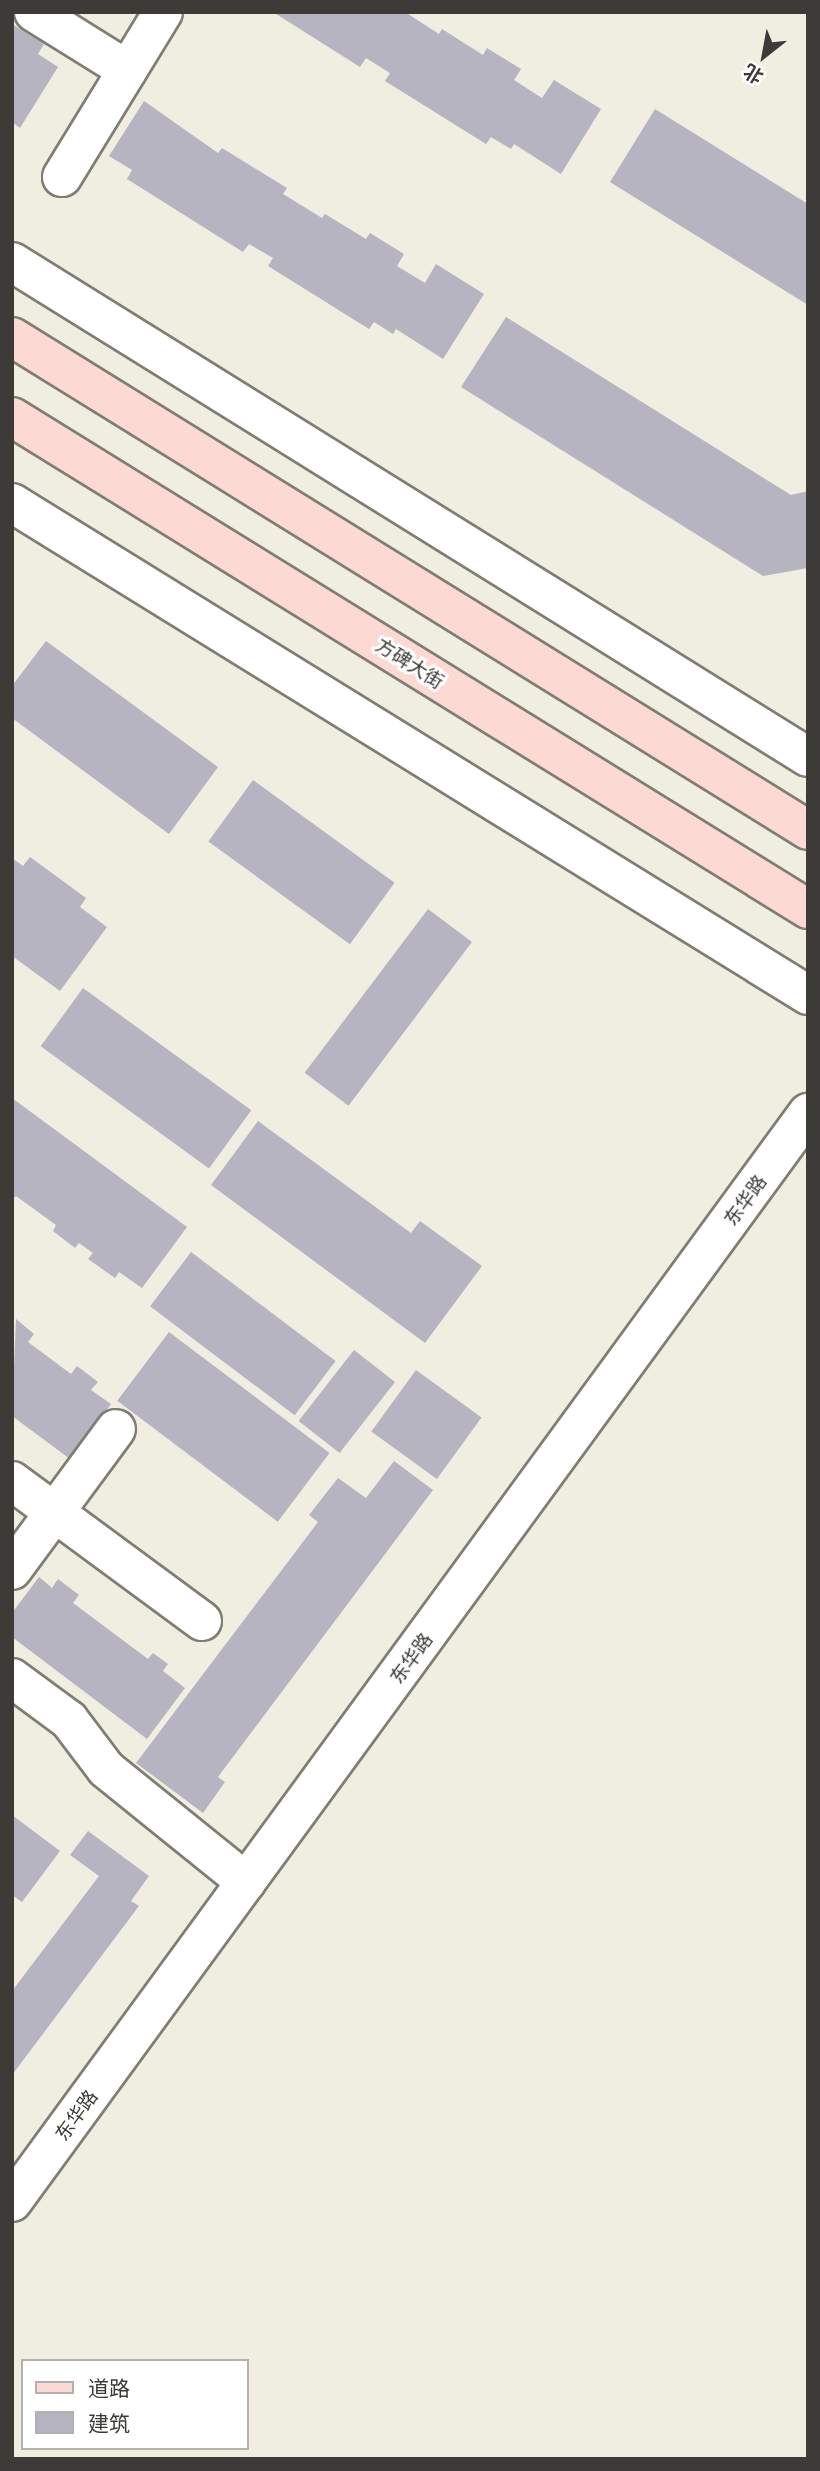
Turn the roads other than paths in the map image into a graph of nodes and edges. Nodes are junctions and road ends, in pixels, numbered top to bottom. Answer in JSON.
{"nodes":[{"id":1,"x":34,"y":12,"type":"edge"},
{"id":2,"x":163,"y":12,"type":"edge"},
{"id":3,"x":127,"y":70,"type":"junction"},
{"id":4,"x":62,"y":177,"type":"dead end"},
{"id":5,"x":12,"y":262,"type":"edge"},
{"id":6,"x":12,"y":337,"type":"edge"},
{"id":7,"x":12,"y":417,"type":"edge"},
{"id":8,"x":12,"y":503,"type":"edge"},
{"id":9,"x":808,"y":758,"type":"edge"},
{"id":10,"x":808,"y":830,"type":"edge"},
{"id":11,"x":808,"y":909,"type":"edge"},
{"id":12,"x":808,"y":995,"type":"edge"},
{"id":13,"x":808,"y":1113,"type":"edge"},
{"id":14,"x":116,"y":1429,"type":"dead end"},
{"id":15,"x":12,"y":1480,"type":"edge"},
{"id":16,"x":55,"y":1512,"type":"junction"},
{"id":17,"x":12,"y":1570,"type":"edge"},
{"id":18,"x":202,"y":1621,"type":"dead end"},
{"id":19,"x":12,"y":1678,"type":"edge"},
{"id":20,"x":246,"y":1882,"type":"junction"},
{"id":21,"x":12,"y":2202,"type":"edge"}],
"edges":[{"from":1,"to":3,"type":"street"},
{"from":2,"to":3,"type":"street"},
{"from":3,"to":4,"type":"street"},
{"from":5,"to":9,"type":"street"},
{"from":6,"to":10,"type":"main road"},
{"from":7,"to":11,"type":"main road","name":"方碑大街"},
{"from":8,"to":12,"type":"street"},
{"from":13,"to":20,"type":"street","name":"东华路"},
{"from":14,"to":16,"type":"street"},
{"from":15,"to":16,"type":"street"},
{"from":16,"to":17,"type":"street"},
{"from":16,"to":18,"type":"street"},
{"from":19,"to":20,"type":"street"},
{"from":20,"to":21,"type":"street","name":"东华路"}]}
